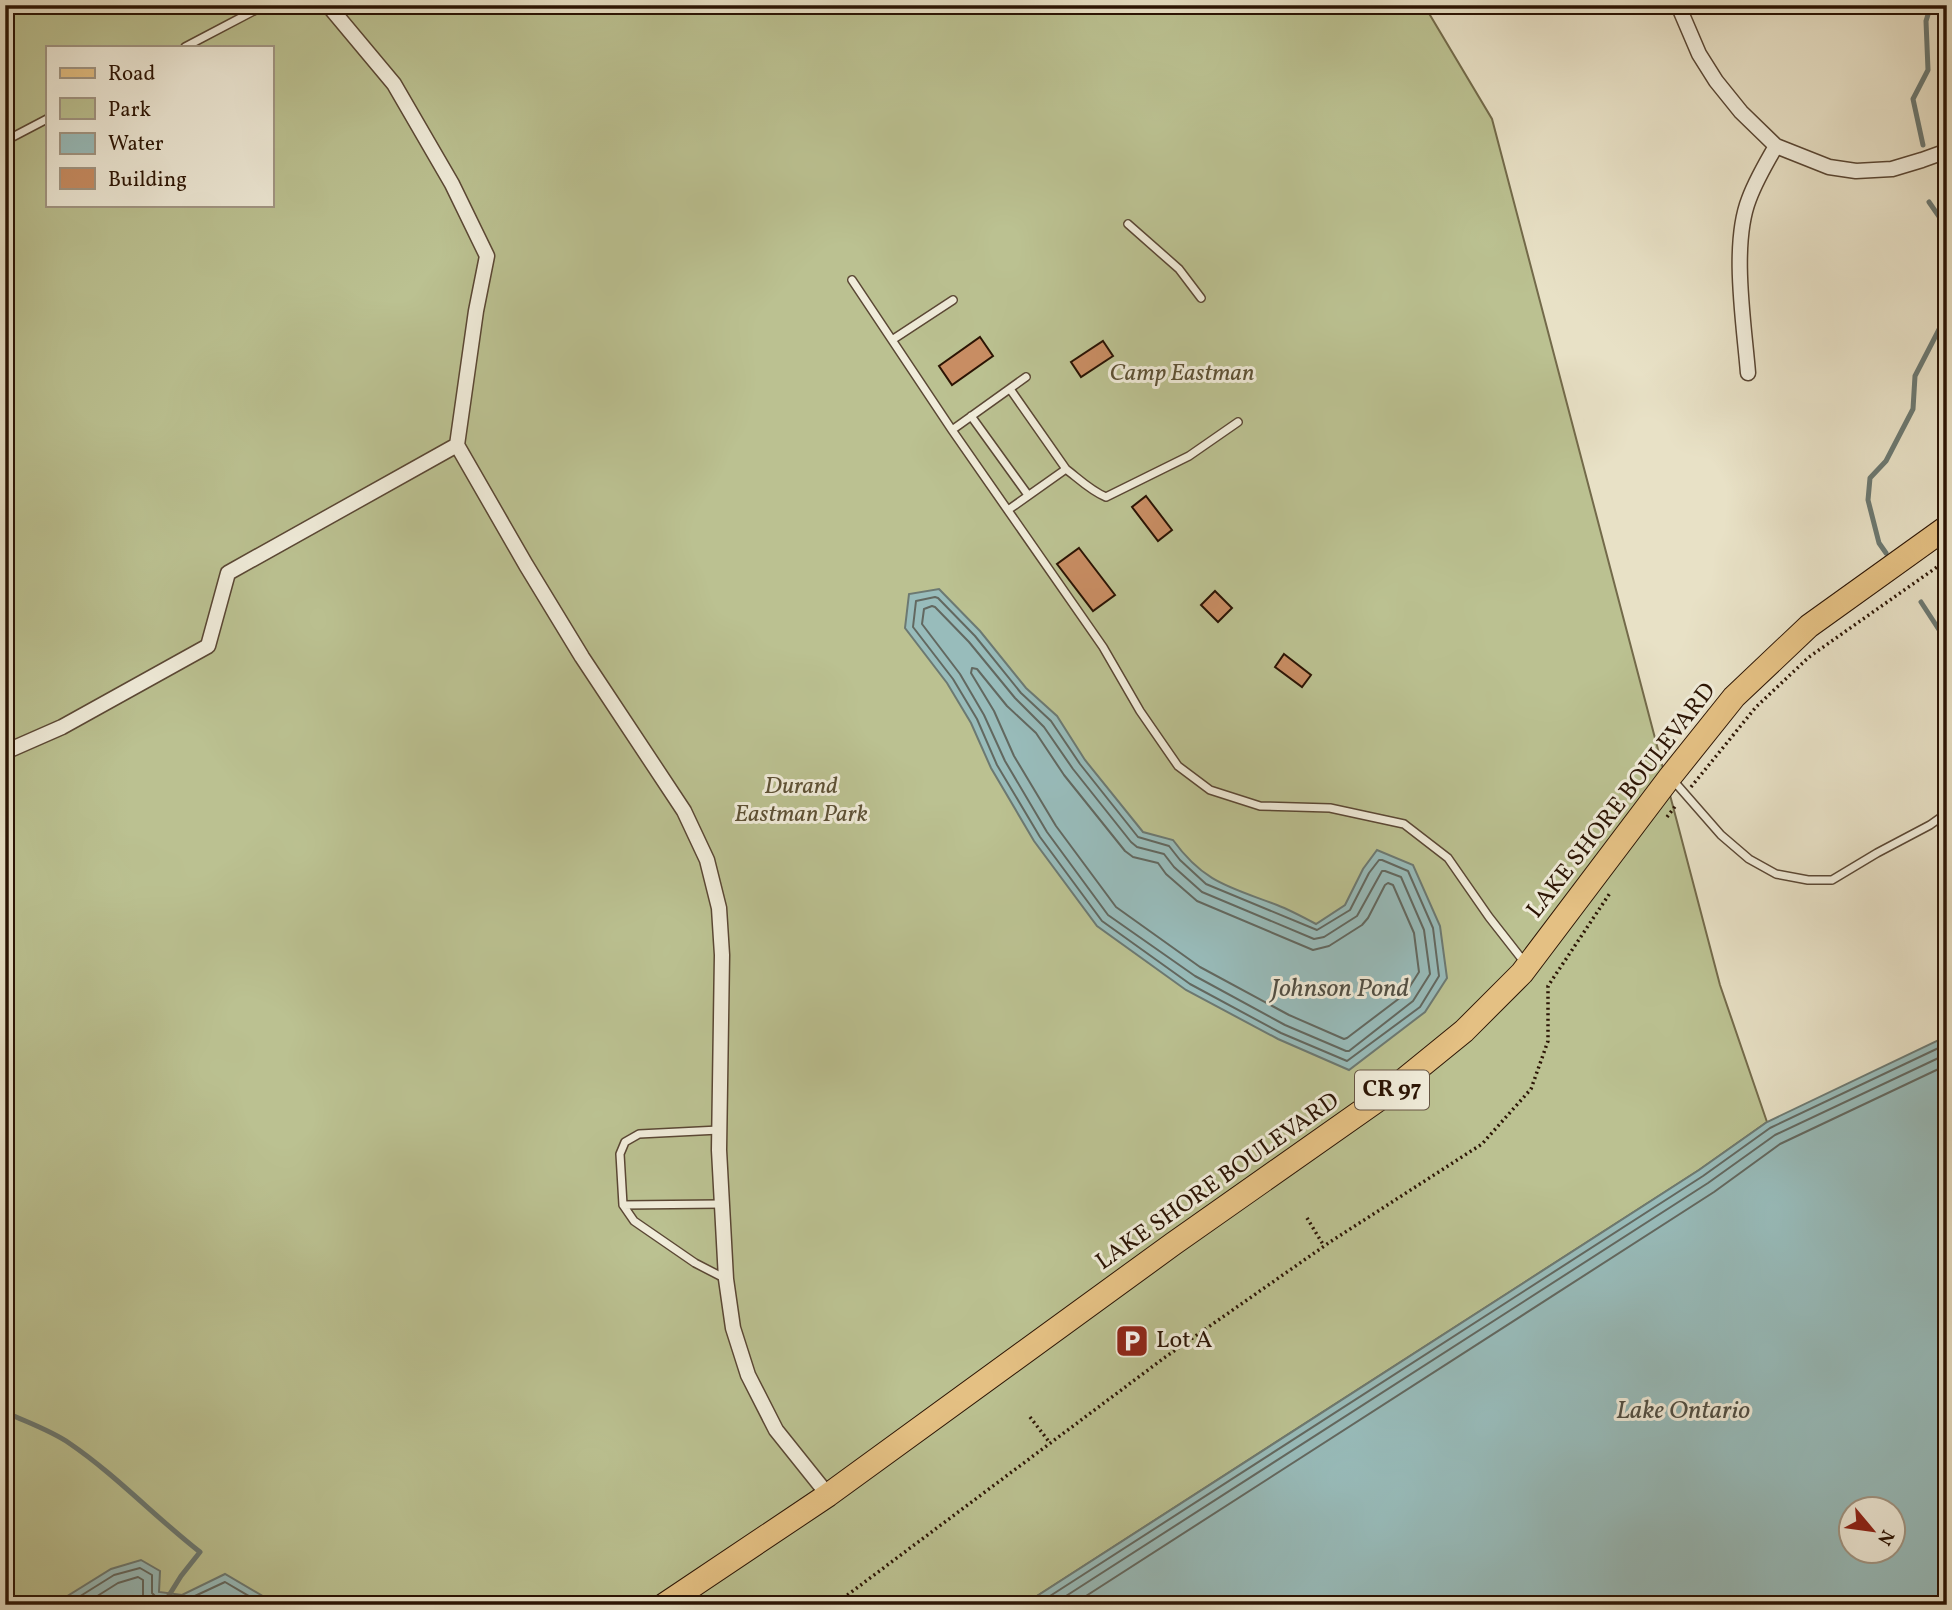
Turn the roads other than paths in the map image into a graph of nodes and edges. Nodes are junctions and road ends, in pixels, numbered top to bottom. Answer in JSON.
{"nodes":[{"id":1,"x":265,"y":5,"type":"edge"},
{"id":2,"x":328,"y":5,"type":"edge"},
{"id":3,"x":1680,"y":6,"type":"edge"},
{"id":4,"x":187,"y":46,"type":"edge"},
{"id":5,"x":46,"y":120,"type":"edge"},
{"id":6,"x":5,"y":141,"type":"edge"},
{"id":7,"x":1776,"y":146,"type":"junction"},
{"id":8,"x":1947,"y":151,"type":"edge"},
{"id":9,"x":1128,"y":224,"type":"dead end"},
{"id":10,"x":852,"y":280,"type":"dead end"},
{"id":11,"x":1201,"y":298,"type":"dead end"},
{"id":12,"x":953,"y":300,"type":"dead end"},
{"id":13,"x":892,"y":340,"type":"junction"},
{"id":14,"x":1748,"y":373,"type":"dead end"},
{"id":15,"x":1026,"y":377,"type":"dead end"},
{"id":16,"x":1010,"y":389,"type":"junction"},
{"id":17,"x":971,"y":416,"type":"junction"},
{"id":18,"x":1238,"y":422,"type":"dead end"},
{"id":19,"x":952,"y":430,"type":"junction"},
{"id":20,"x":457,"y":445,"type":"junction"},
{"id":21,"x":1066,"y":469,"type":"junction"},
{"id":22,"x":1028,"y":495,"type":"junction"},
{"id":23,"x":1008,"y":510,"type":"junction"},
{"id":24,"x":1947,"y":527,"type":"edge"},
{"id":25,"x":5,"y":752,"type":"edge"},
{"id":26,"x":1677,"y":786,"type":"junction"},
{"id":27,"x":1947,"y":813,"type":"edge"},
{"id":28,"x":1528,"y":966,"type":"junction"},
{"id":29,"x":719,"y":1130,"type":"junction"},
{"id":30,"x":722,"y":1203,"type":"junction"},
{"id":31,"x":623,"y":1205,"type":"junction"},
{"id":32,"x":726,"y":1279,"type":"junction"},
{"id":33,"x":828,"y":1495,"type":"junction"},
{"id":34,"x":664,"y":1605,"type":"edge"}],
"edges":[{"from":1,"to":4,"type":"lane"},
{"from":2,"to":20,"type":"street"},
{"from":3,"to":7,"type":"street"},
{"from":5,"to":6,"type":"lane"},
{"from":7,"to":8,"type":"street"},
{"from":7,"to":14,"type":"street"},
{"from":9,"to":11,"type":"lane"},
{"from":10,"to":13,"type":"lane"},
{"from":12,"to":13,"type":"lane"},
{"from":13,"to":19,"type":"lane"},
{"from":15,"to":16,"type":"lane"},
{"from":16,"to":17,"type":"lane"},
{"from":16,"to":21,"type":"lane"},
{"from":17,"to":19,"type":"lane"},
{"from":17,"to":22,"type":"lane"},
{"from":18,"to":21,"type":"lane"},
{"from":19,"to":23,"type":"lane"},
{"from":20,"to":25,"type":"street"},
{"from":20,"to":29,"type":"street"},
{"from":21,"to":22,"type":"lane"},
{"from":22,"to":23,"type":"lane"},
{"from":23,"to":28,"type":"lane"},
{"from":24,"to":26,"type":"main road","name":"LAKE SHORE BOULEVARD","number":"CR 97"},
{"from":26,"to":27,"type":"lane"},
{"from":26,"to":28,"type":"main road","name":"LAKE SHORE BOULEVARD","number":"CR 97"},
{"from":28,"to":33,"type":"main road","name":"LAKE SHORE BOULEVARD","number":"CR 97"},
{"from":29,"to":30,"type":"street"},
{"from":29,"to":31,"type":"lane"},
{"from":30,"to":31,"type":"lane"},
{"from":30,"to":32,"type":"street"},
{"from":31,"to":32,"type":"lane"},
{"from":32,"to":33,"type":"street"},
{"from":33,"to":34,"type":"main road","name":"LAKE SHORE BOULEVARD","number":"CR 97"}]}
